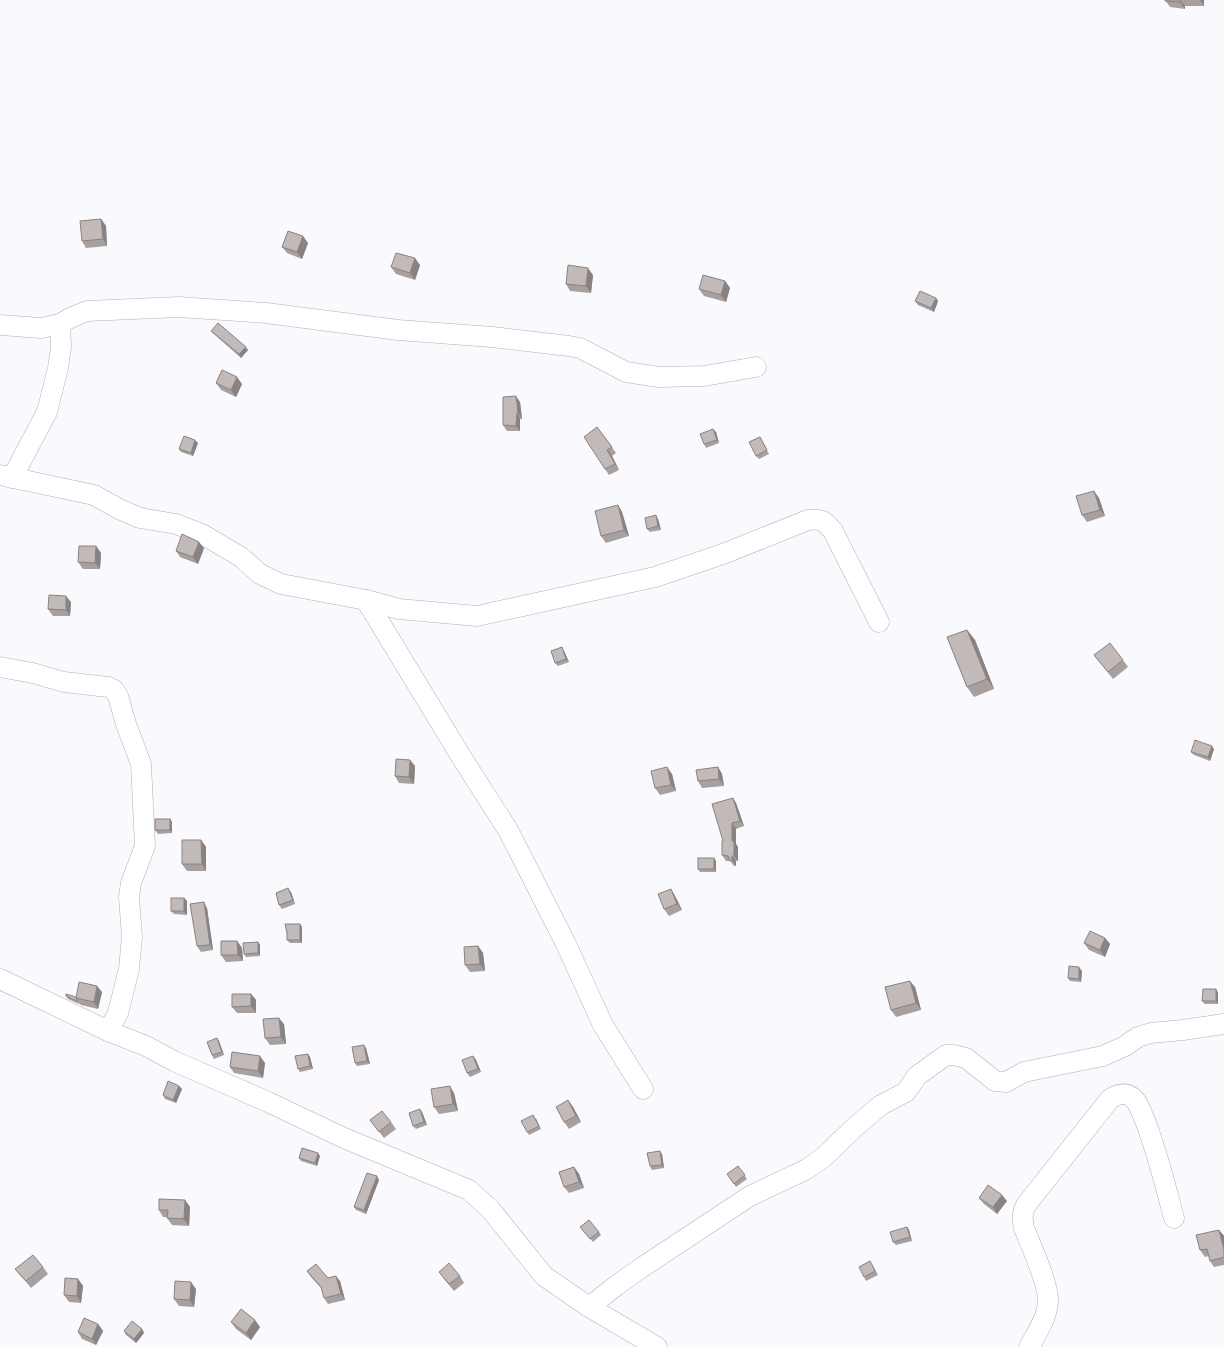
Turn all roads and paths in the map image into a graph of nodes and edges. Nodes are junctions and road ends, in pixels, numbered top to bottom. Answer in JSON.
{"nodes":[{"id":1,"x":60,"y":324,"type":"junction"},
{"id":2,"x":0,"y":325,"type":"edge"},
{"id":3,"x":756,"y":367,"type":"dead end"},
{"id":4,"x":6,"y":476,"type":"edge"},
{"id":5,"x":366,"y":600,"type":"junction"},
{"id":6,"x":879,"y":622,"type":"dead end"},
{"id":7,"x":0,"y":667,"type":"edge"},
{"id":8,"x":0,"y":979,"type":"edge"},
{"id":9,"x":1224,"y":1024,"type":"edge"},
{"id":10,"x":108,"y":1031,"type":"junction"},
{"id":11,"x":643,"y":1089,"type":"dead end"},
{"id":12,"x":1174,"y":1218,"type":"dead end"},
{"id":13,"x":589,"y":1307,"type":"junction"},
{"id":14,"x":656,"y":1347,"type":"edge"},
{"id":15,"x":1029,"y":1347,"type":"edge"}],
"edges":[{"from":1,"to":2,"type":"street"},
{"from":1,"to":3,"type":"street"},
{"from":1,"to":4,"type":"street"},
{"from":4,"to":5,"type":"street"},
{"from":5,"to":6,"type":"street"},
{"from":5,"to":11,"type":"street"},
{"from":7,"to":10,"type":"street"},
{"from":8,"to":10,"type":"street"},
{"from":9,"to":13,"type":"street"},
{"from":10,"to":13,"type":"street"},
{"from":12,"to":15,"type":"street"},
{"from":13,"to":14,"type":"street"}]}
